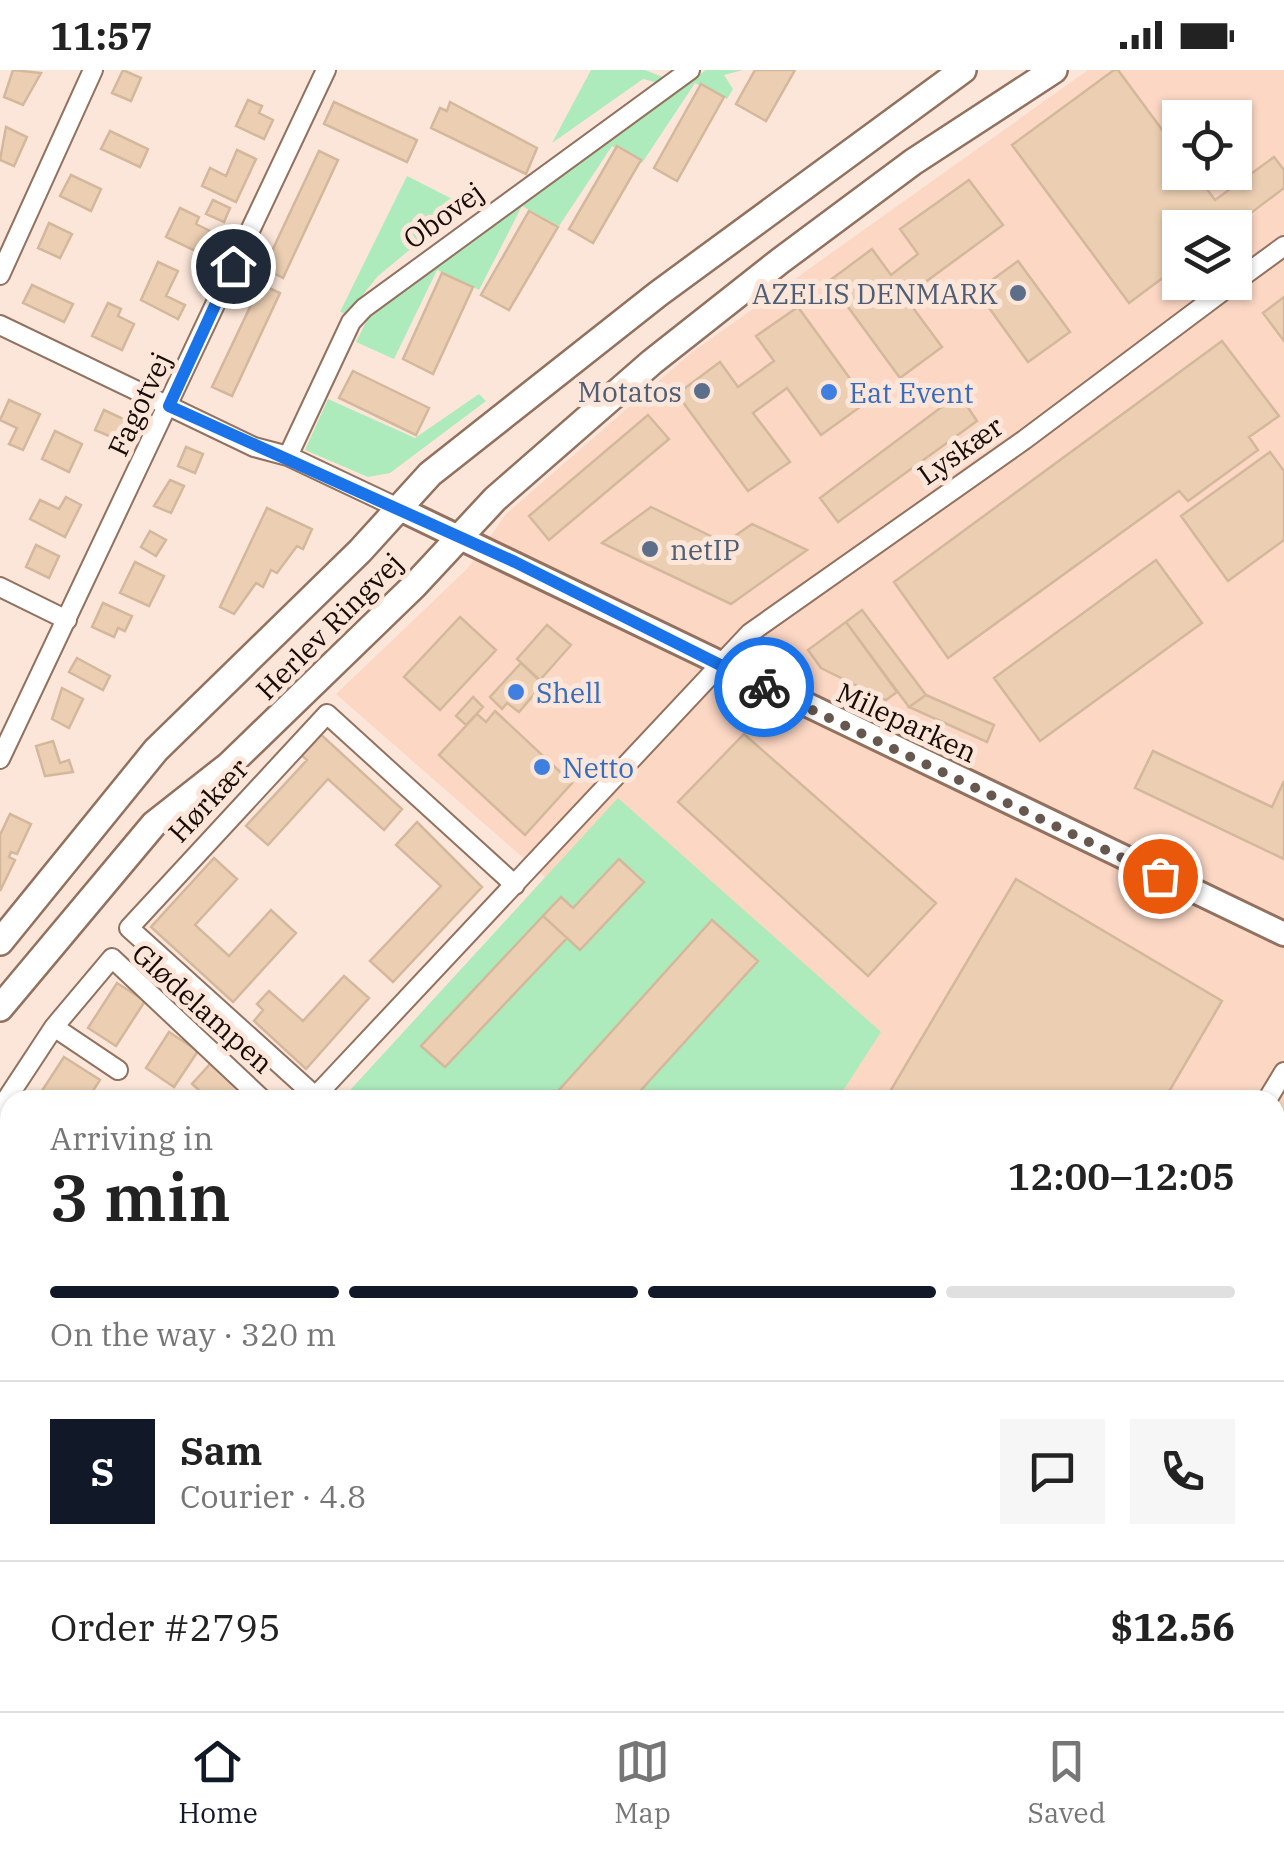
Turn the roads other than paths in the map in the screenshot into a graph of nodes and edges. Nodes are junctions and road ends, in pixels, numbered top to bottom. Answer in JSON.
{"nodes":[{"id":1,"x":94,"y":70,"type":"edge"},
{"id":2,"x":326,"y":70,"type":"edge"},
{"id":3,"x":690,"y":70,"type":"edge"},
{"id":4,"x":963,"y":70,"type":"edge"},
{"id":5,"x":1054,"y":70,"type":"edge"},
{"id":6,"x":1284,"y":246,"type":"edge"},
{"id":7,"x":1252,"y":270,"type":"edge"},
{"id":8,"x":0,"y":275,"type":"edge"},
{"id":9,"x":1211,"y":300,"type":"edge"},
{"id":10,"x":0,"y":325,"type":"edge"},
{"id":11,"x":169,"y":406,"type":"junction"},
{"id":12,"x":288,"y":456,"type":"junction"},
{"id":13,"x":398,"y":508,"type":"junction"},
{"id":14,"x":460,"y":536,"type":"junction"},
{"id":15,"x":0,"y":588,"type":"edge"},
{"id":16,"x":67,"y":620,"type":"junction"},
{"id":17,"x":718,"y":666,"type":"junction"},
{"id":18,"x":0,"y":759,"type":"edge"},
{"id":19,"x":515,"y":884,"type":"junction"},
{"id":20,"x":1284,"y":934,"type":"edge"},
{"id":21,"x":0,"y":942,"type":"edge"},
{"id":22,"x":0,"y":1008,"type":"edge"},
{"id":23,"x":54,"y":1026,"type":"junction"},
{"id":24,"x":118,"y":1070,"type":"dead end"},
{"id":25,"x":12,"y":1090,"type":"edge"},
{"id":26,"x":252,"y":1090,"type":"edge"},
{"id":27,"x":304,"y":1090,"type":"edge"},
{"id":28,"x":321,"y":1090,"type":"edge"}],
"edges":[{"from":1,"to":8,"type":"street"},
{"from":2,"to":11,"type":"street","name":"Fagotvej"},
{"from":3,"to":12,"type":"street","name":"Obovej"},
{"from":4,"to":13,"type":"main road","name":"Herlev Ringvej"},
{"from":5,"to":14,"type":"main road","name":"Herlev Ringvej"},
{"from":6,"to":7,"type":"street","name":"Lyskær"},
{"from":9,"to":17,"type":"street","name":"Lyskær"},
{"from":10,"to":11,"type":"street"},
{"from":11,"to":12,"type":"street"},
{"from":11,"to":16,"type":"street","name":"Fagotvej"},
{"from":12,"to":13,"type":"street"},
{"from":13,"to":14,"type":"street","name":"Mileparken"},
{"from":13,"to":21,"type":"main road","name":"Herlev Ringvej"},
{"from":14,"to":17,"type":"street","name":"Mileparken"},
{"from":14,"to":22,"type":"main road","name":"Herlev Ringvej"},
{"from":15,"to":16,"type":"street"},
{"from":16,"to":18,"type":"street","name":"Fagotvej"},
{"from":17,"to":19,"type":"street","name":"Hørkær"},
{"from":17,"to":20,"type":"street","name":"Mileparken"},
{"from":19,"to":27,"type":"street","name":"Hørkær"},
{"from":19,"to":28,"type":"street","name":"Hørkær"},
{"from":23,"to":24,"type":"street"},
{"from":23,"to":25,"type":"street","name":"Glødelampen"},
{"from":23,"to":26,"type":"street","name":"Glødelampen"}]}
